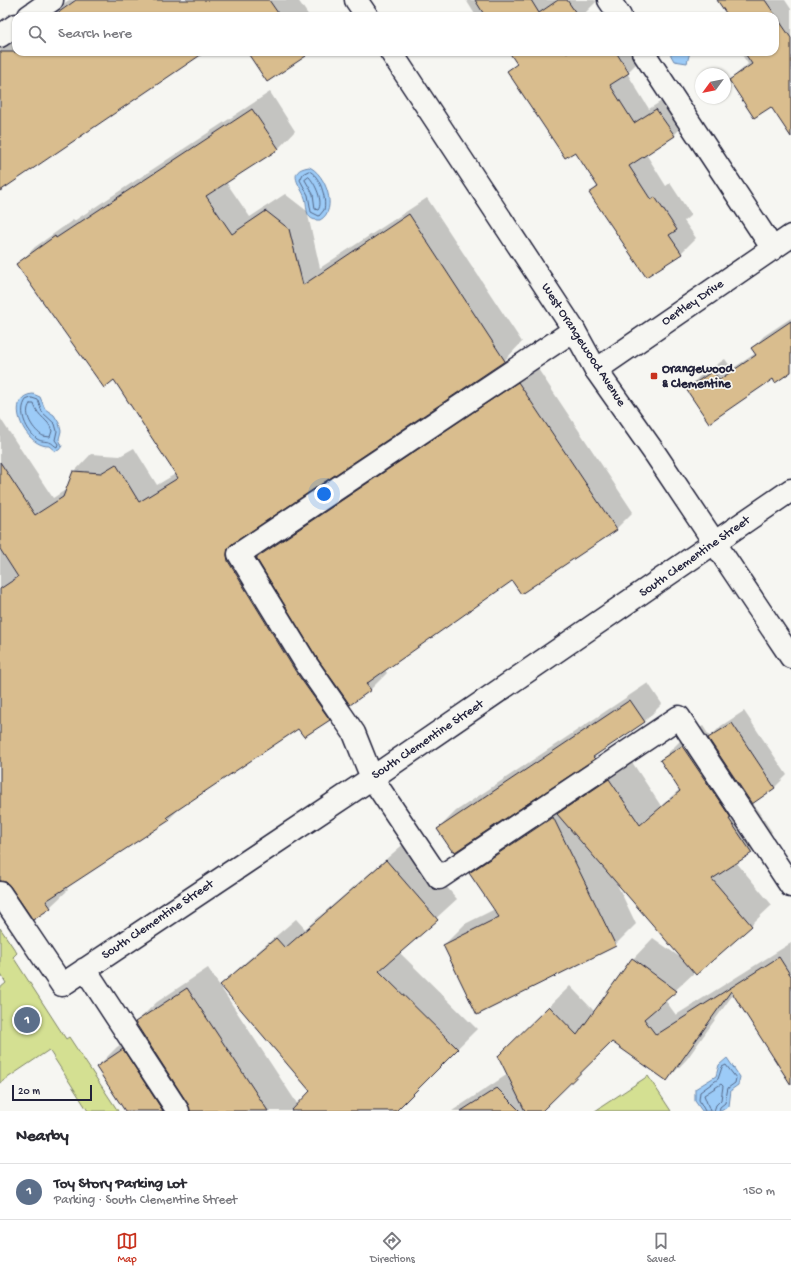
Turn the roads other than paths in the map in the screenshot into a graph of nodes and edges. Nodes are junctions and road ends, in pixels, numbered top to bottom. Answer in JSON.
{"nodes":[{"id":1,"x":52,"y":0,"type":"edge"},
{"id":2,"x":356,"y":0,"type":"edge"},
{"id":3,"x":609,"y":0,"type":"edge"},
{"id":4,"x":35,"y":12,"type":"edge"},
{"id":5,"x":364,"y":12,"type":"edge"},
{"id":6,"x":617,"y":12,"type":"edge"},
{"id":7,"x":12,"y":28,"type":"edge"},
{"id":8,"x":0,"y":36,"type":"edge"},
{"id":9,"x":393,"y":56,"type":"edge"},
{"id":10,"x":647,"y":56,"type":"edge"},
{"id":11,"x":791,"y":236,"type":"edge"},
{"id":12,"x":772,"y":249,"type":"junction"},
{"id":13,"x":574,"y":330,"type":"junction"},
{"id":14,"x":596,"y":370,"type":"junction"},
{"id":15,"x":791,"y":490,"type":"edge"},
{"id":16,"x":715,"y":544,"type":"junction"},
{"id":17,"x":791,"y":656,"type":"edge"},
{"id":18,"x":372,"y":778,"type":"junction"},
{"id":19,"x":791,"y":886,"type":"edge"},
{"id":20,"x":0,"y":892,"type":"edge"},
{"id":21,"x":85,"y":969,"type":"junction"},
{"id":22,"x":178,"y":1111,"type":"edge"}],
"edges":[{"from":1,"to":4,"type":"street"},
{"from":2,"to":5,"type":"street"},
{"from":3,"to":6,"type":"street"},
{"from":7,"to":8,"type":"street"},
{"from":9,"to":13,"type":"street","name":"West Orangewood Avenue"},
{"from":10,"to":12,"type":"street"},
{"from":11,"to":12,"type":"street","name":"Oertley Drive"},
{"from":12,"to":14,"type":"street","name":"Oertley Drive"},
{"from":13,"to":14,"type":"street","name":"West Orangewood Avenue"},
{"from":13,"to":18,"type":"street"},
{"from":14,"to":16,"type":"street","name":"West Orangewood Avenue"},
{"from":15,"to":16,"type":"street","name":"South Clementine Street"},
{"from":16,"to":17,"type":"street","name":"West Orangewood Avenue"},
{"from":16,"to":18,"type":"street","name":"South Clementine Street"},
{"from":18,"to":19,"type":"street"},
{"from":18,"to":21,"type":"street","name":"South Clementine Street"},
{"from":20,"to":21,"type":"street","name":"South Clementine Street"},
{"from":21,"to":22,"type":"street"}]}
